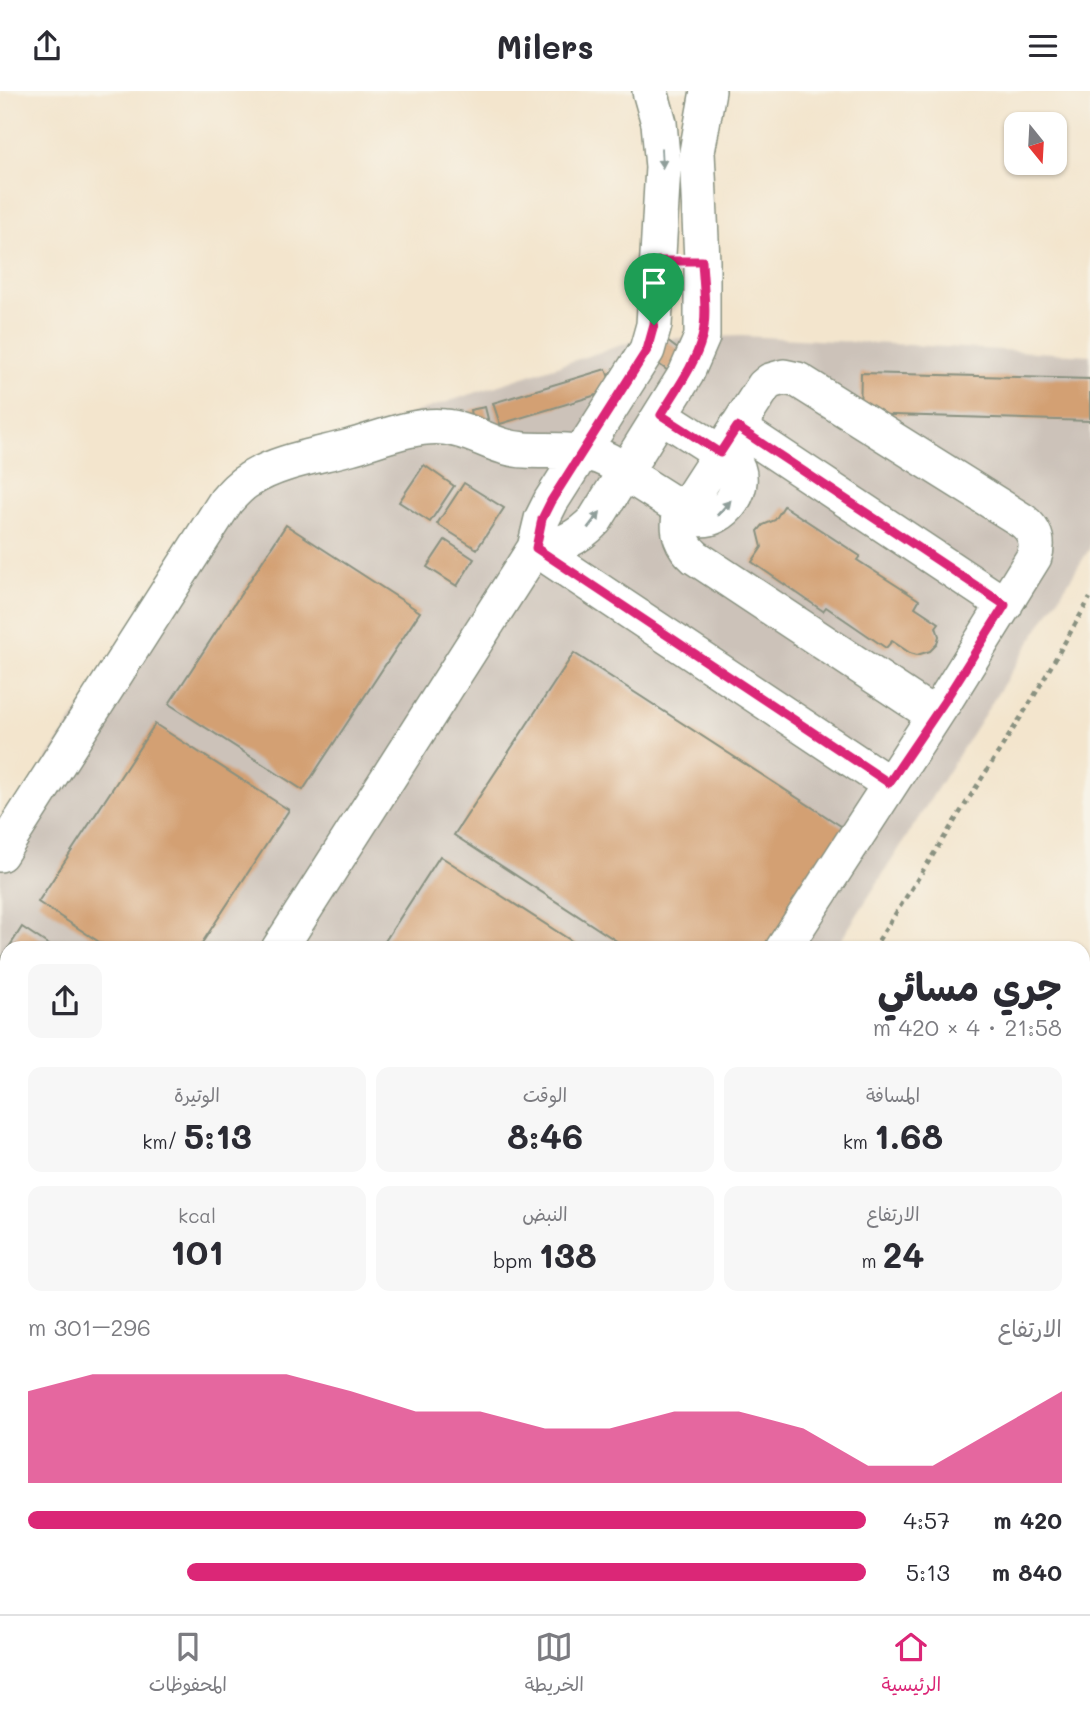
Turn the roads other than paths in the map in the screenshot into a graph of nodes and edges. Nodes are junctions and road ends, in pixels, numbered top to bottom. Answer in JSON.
{"nodes":[{"id":1,"x":650,"y":91,"type":"edge"},
{"id":2,"x":708,"y":91,"type":"edge"},
{"id":3,"x":659,"y":261,"type":"junction"},
{"id":4,"x":702,"y":261,"type":"junction"},
{"id":5,"x":661,"y":415,"type":"junction"},
{"id":6,"x":729,"y":440,"type":"junction"},
{"id":7,"x":582,"y":452,"type":"junction"},
{"id":8,"x":625,"y":473,"type":"junction"},
{"id":9,"x":683,"y":511,"type":"junction"},
{"id":10,"x":536,"y":548,"type":"junction"},
{"id":11,"x":1005,"y":605,"type":"junction"},
{"id":12,"x":941,"y":706,"type":"junction"},
{"id":13,"x":889,"y":783,"type":"junction"},
{"id":14,"x":0,"y":854,"type":"edge"},
{"id":15,"x":284,"y":941,"type":"edge"},
{"id":16,"x":788,"y":941,"type":"edge"}],
"edges":[{"from":1,"to":3,"type":"lane","one_way":true},
{"from":2,"to":4,"type":"lane"},
{"from":3,"to":4,"type":"lane"},
{"from":3,"to":7,"type":"lane"},
{"from":4,"to":5,"type":"lane"},
{"from":5,"to":6,"type":"lane"},
{"from":5,"to":8,"type":"lane"},
{"from":6,"to":9,"type":"lane"},
{"from":6,"to":11,"type":"lane"},
{"from":6,"to":11,"type":"lane"},
{"from":7,"to":8,"type":"lane"},
{"from":7,"to":10,"type":"lane"},
{"from":7,"to":14,"type":"lane"},
{"from":8,"to":9,"type":"lane"},
{"from":10,"to":8,"type":"lane","one_way":true},
{"from":9,"to":12,"type":"lane"},
{"from":10,"to":13,"type":"lane"},
{"from":10,"to":15,"type":"lane"},
{"from":11,"to":12,"type":"lane"},
{"from":12,"to":13,"type":"lane"},
{"from":13,"to":16,"type":"lane"}]}
